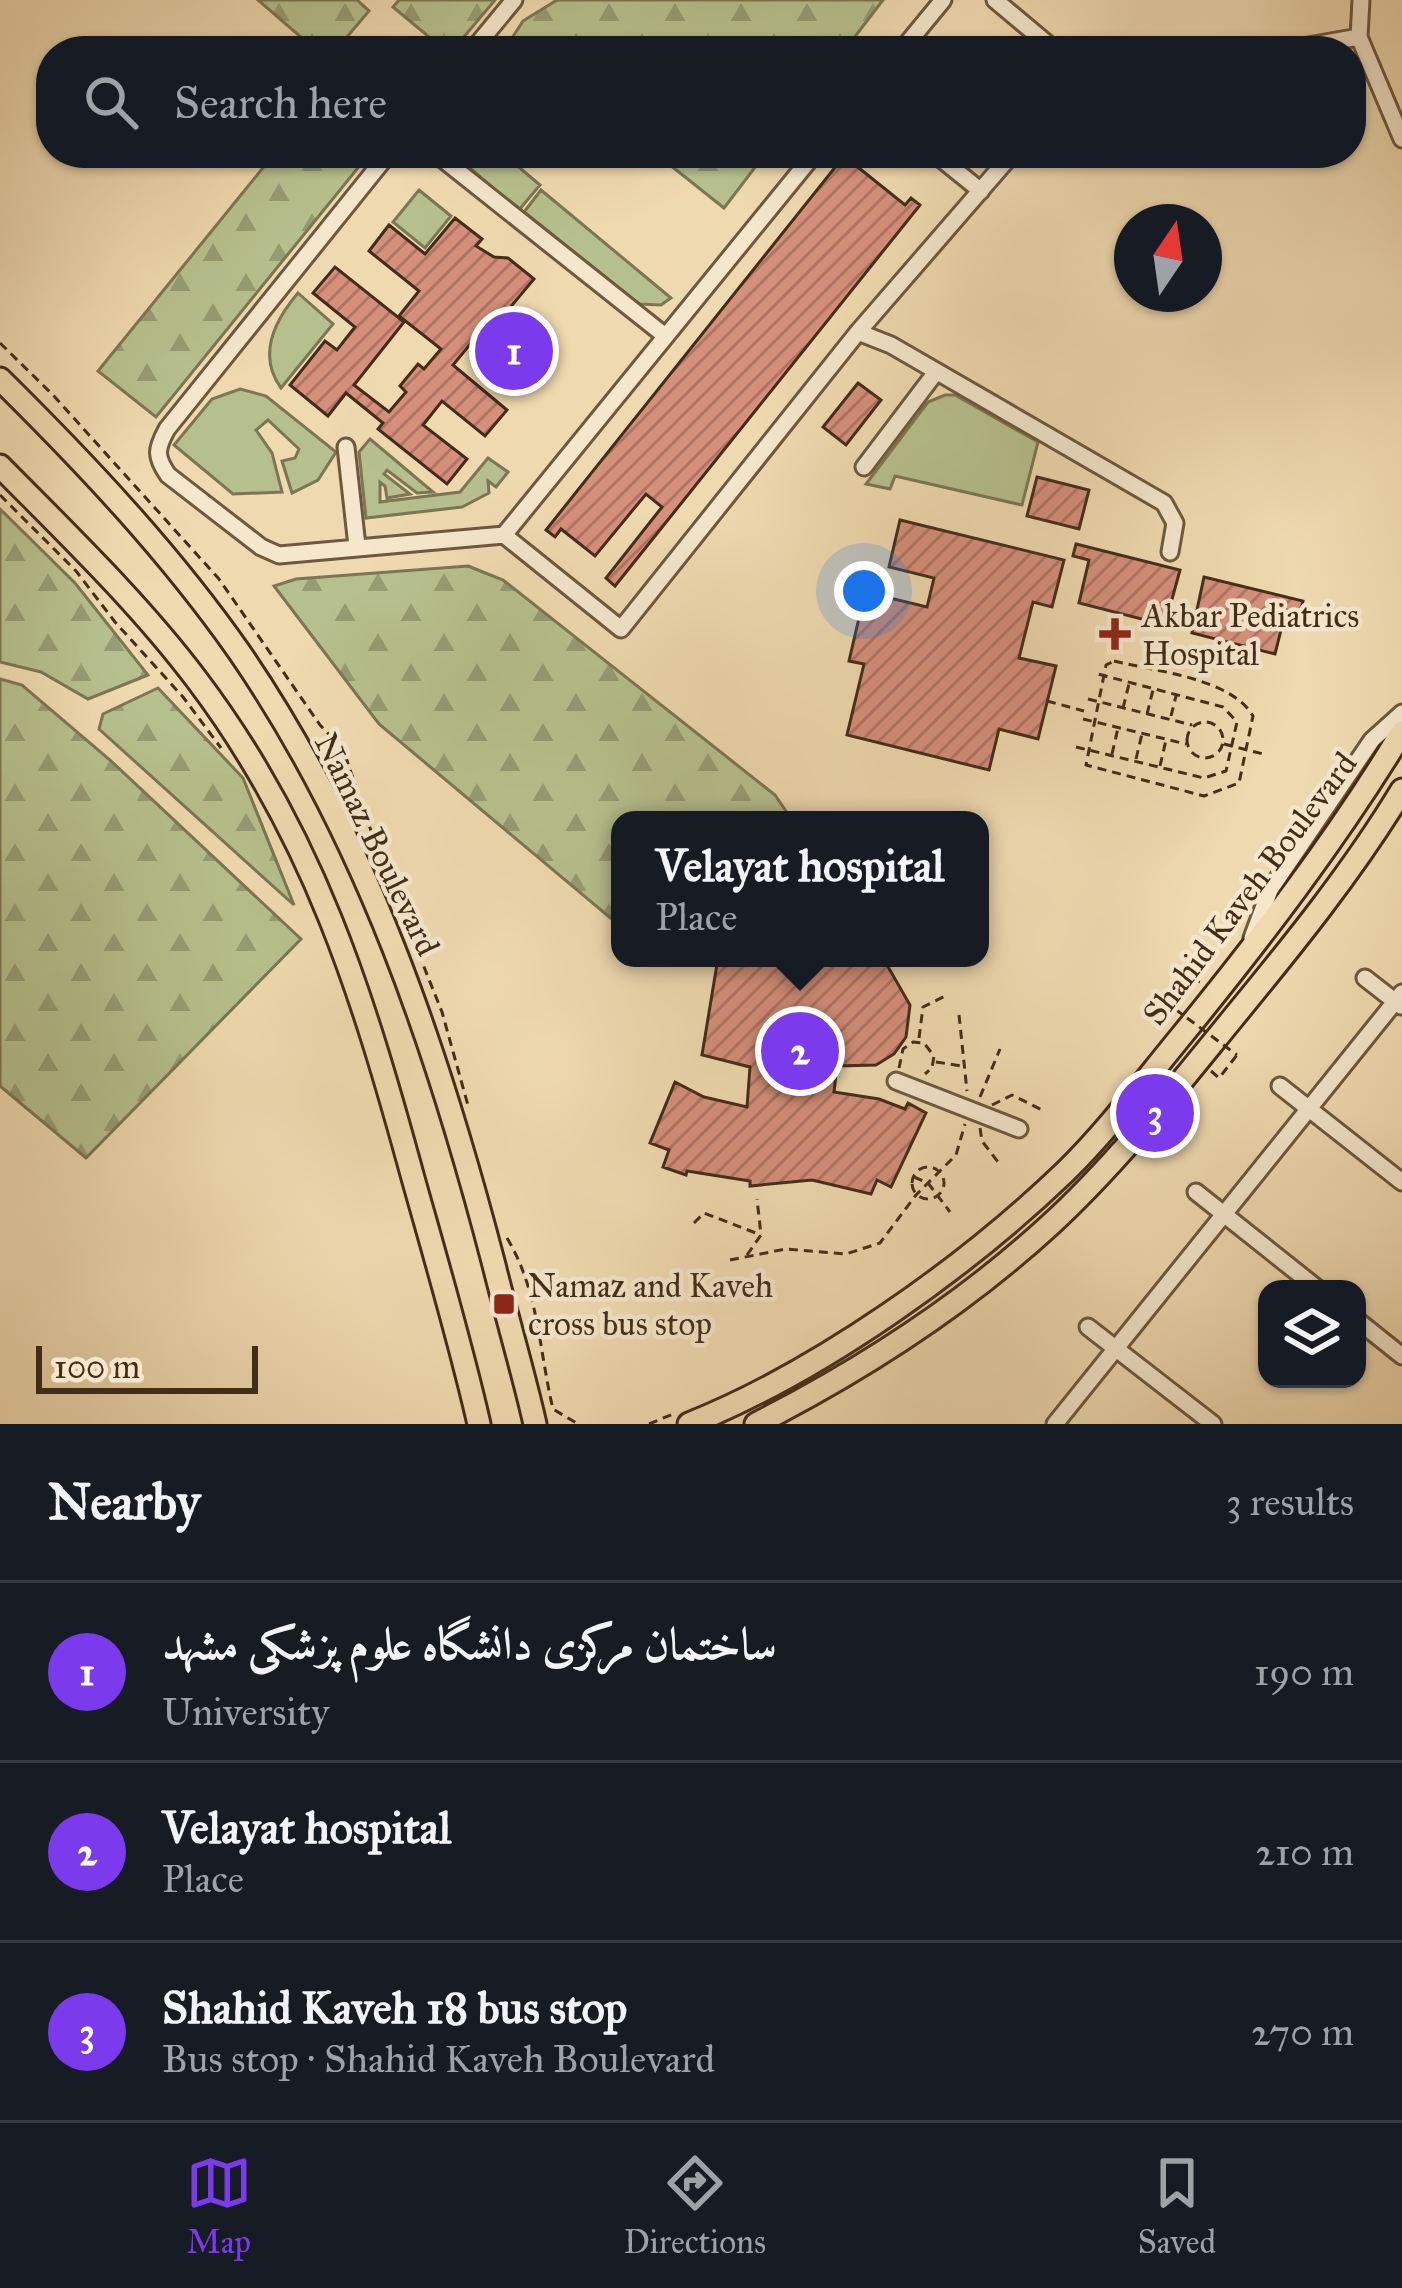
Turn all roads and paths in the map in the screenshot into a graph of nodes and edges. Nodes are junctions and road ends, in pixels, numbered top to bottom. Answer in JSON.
{"nodes":[{"id":1,"x":514,"y":0,"type":"edge"},
{"id":2,"x":943,"y":0,"type":"edge"},
{"id":3,"x":994,"y":0,"type":"edge"},
{"id":4,"x":1361,"y":0,"type":"edge"},
{"id":5,"x":484,"y":36,"type":"edge"},
{"id":6,"x":913,"y":36,"type":"edge"},
{"id":7,"x":1038,"y":36,"type":"edge"},
{"id":8,"x":1359,"y":36,"type":"edge"},
{"id":9,"x":1366,"y":54,"type":"edge"},
{"id":10,"x":1402,"y":139,"type":"edge"},
{"id":11,"x":377,"y":168,"type":"edge"},
{"id":12,"x":454,"y":168,"type":"edge"},
{"id":13,"x":803,"y":168,"type":"edge"},
{"id":14,"x":953,"y":168,"type":"edge"},
{"id":15,"x":1000,"y":168,"type":"edge"},
{"id":16,"x":981,"y":190,"type":"junction"},
{"id":17,"x":858,"y":332,"type":"junction"},
{"id":18,"x":664,"y":335,"type":"junction"},
{"id":19,"x":936,"y":372,"type":"junction"},
{"id":20,"x":0,"y":379,"type":"edge"},
{"id":21,"x":346,"y":447,"type":"dead end"},
{"id":22,"x":0,"y":466,"type":"edge"},
{"id":23,"x":864,"y":467,"type":"dead end"},
{"id":24,"x":0,"y":495,"type":"edge"},
{"id":25,"x":504,"y":535,"type":"junction"},
{"id":26,"x":357,"y":546,"type":"junction"},
{"id":27,"x":1170,"y":552,"type":"dead end"},
{"id":28,"x":1094,"y":673,"type":"dead end"},
{"id":29,"x":1103,"y":676,"type":"junction"},
{"id":30,"x":1129,"y":682,"type":"junction"},
{"id":31,"x":1153,"y":688,"type":"junction"},
{"id":32,"x":1177,"y":694,"type":"junction"},
{"id":33,"x":1088,"y":699,"type":"dead end"},
{"id":34,"x":1047,"y":701,"type":"dead end"},
{"id":35,"x":1097,"y":701,"type":"junction"},
{"id":36,"x":1123,"y":708,"type":"junction"},
{"id":37,"x":1084,"y":711,"type":"dead end"},
{"id":38,"x":1402,"y":713,"type":"edge"},
{"id":39,"x":1147,"y":714,"type":"junction"},
{"id":40,"x":1083,"y":719,"type":"dead end"},
{"id":41,"x":1170,"y":719,"type":"junction"},
{"id":42,"x":1092,"y":722,"type":"junction"},
{"id":43,"x":1194,"y":725,"type":"junction"},
{"id":44,"x":1118,"y":728,"type":"junction"},
{"id":45,"x":1402,"y":732,"type":"edge"},
{"id":46,"x":1142,"y":734,"type":"junction"},
{"id":47,"x":1166,"y":739,"type":"junction"},
{"id":48,"x":1222,"y":744,"type":"junction"},
{"id":49,"x":1188,"y":745,"type":"junction"},
{"id":50,"x":1232,"y":746,"type":"junction"},
{"id":51,"x":1076,"y":747,"type":"dead end"},
{"id":52,"x":1086,"y":749,"type":"junction"},
{"id":53,"x":1246,"y":750,"type":"junction"},
{"id":54,"x":1111,"y":755,"type":"junction"},
{"id":55,"x":1267,"y":755,"type":"dead end"},
{"id":56,"x":1135,"y":761,"type":"junction"},
{"id":57,"x":231,"y":762,"type":"dead end"},
{"id":58,"x":1160,"y":767,"type":"junction"},
{"id":59,"x":1402,"y":790,"type":"edge"},
{"id":60,"x":1245,"y":958,"type":"junction"},
{"id":61,"x":1365,"y":978,"type":"dead end"},
{"id":62,"x":1196,"y":981,"type":"dead end"},
{"id":63,"x":947,"y":995,"type":"dead end"},
{"id":64,"x":1400,"y":1000,"type":"edge"},
{"id":65,"x":959,"y":1015,"type":"dead end"},
{"id":66,"x":918,"y":1042,"type":"junction"},
{"id":67,"x":1000,"y":1049,"type":"dead end"},
{"id":68,"x":934,"y":1062,"type":"junction"},
{"id":69,"x":964,"y":1066,"type":"junction"},
{"id":70,"x":1209,"y":1070,"type":"dead end"},
{"id":71,"x":902,"y":1083,"type":"junction"},
{"id":72,"x":1280,"y":1085,"type":"dead end"},
{"id":73,"x":1310,"y":1108,"type":"junction"},
{"id":74,"x":970,"y":1110,"type":"junction"},
{"id":75,"x":1019,"y":1129,"type":"dead end"},
{"id":76,"x":939,"y":1171,"type":"junction"},
{"id":77,"x":913,"y":1177,"type":"junction"},
{"id":78,"x":1402,"y":1182,"type":"edge"},
{"id":79,"x":928,"y":1184,"type":"junction"},
{"id":80,"x":1196,"y":1192,"type":"dead end"},
{"id":81,"x":916,"y":1195,"type":"junction"},
{"id":82,"x":938,"y":1196,"type":"junction"},
{"id":83,"x":757,"y":1198,"type":"dead end"},
{"id":84,"x":950,"y":1212,"type":"dead end"},
{"id":85,"x":1225,"y":1214,"type":"junction"},
{"id":86,"x":694,"y":1223,"type":"dead end"},
{"id":87,"x":761,"y":1235,"type":"junction"},
{"id":88,"x":746,"y":1256,"type":"junction"},
{"id":89,"x":730,"y":1260,"type":"dead end"},
{"id":90,"x":1307,"y":1280,"type":"edge"},
{"id":91,"x":1088,"y":1327,"type":"dead end"},
{"id":92,"x":1366,"y":1327,"type":"edge"},
{"id":93,"x":1116,"y":1348,"type":"junction"},
{"id":94,"x":1402,"y":1356,"type":"edge"},
{"id":95,"x":688,"y":1416,"type":"edge"},
{"id":96,"x":538,"y":1419,"type":"edge"},
{"id":97,"x":479,"y":1424,"type":"edge"},
{"id":98,"x":649,"y":1424,"type":"edge"},
{"id":99,"x":756,"y":1424,"type":"edge"},
{"id":100,"x":1055,"y":1424,"type":"edge"},
{"id":101,"x":1213,"y":1424,"type":"edge"}],
"edges":[{"from":1,"to":5,"type":"street"},
{"from":2,"to":6,"type":"street"},
{"from":3,"to":7,"type":"street"},
{"from":4,"to":8,"type":"street"},
{"from":9,"to":10,"type":"street"},
{"from":11,"to":26,"type":"street"},
{"from":12,"to":18,"type":"street"},
{"from":13,"to":18,"type":"street"},
{"from":14,"to":16,"type":"street"},
{"from":15,"to":16,"type":"street"},
{"from":16,"to":17,"type":"street"},
{"from":17,"to":19,"type":"street"},
{"from":17,"to":25,"type":"street"},
{"from":18,"to":25,"type":"street"},
{"from":19,"to":23,"type":"street"},
{"from":19,"to":27,"type":"street"},
{"from":20,"to":96,"type":"main road","name":"Namaz Boulevard"},
{"from":21,"to":26,"type":"street"},
{"from":22,"to":97,"type":"main road"},
{"from":24,"to":57,"type":"path"},
{"from":25,"to":26,"type":"street"},
{"from":28,"to":29,"type":"path"},
{"from":29,"to":30,"type":"path"},
{"from":29,"to":35,"type":"path"},
{"from":29,"to":53,"type":"path"},
{"from":30,"to":31,"type":"path"},
{"from":30,"to":36,"type":"path"},
{"from":31,"to":32,"type":"path"},
{"from":31,"to":39,"type":"path"},
{"from":32,"to":41,"type":"path"},
{"from":32,"to":50,"type":"path"},
{"from":33,"to":35,"type":"path"},
{"from":34,"to":37,"type":"path"},
{"from":35,"to":36,"type":"path"},
{"from":35,"to":42,"type":"path"},
{"from":36,"to":39,"type":"path"},
{"from":38,"to":60,"type":"street"},
{"from":39,"to":41,"type":"path"},
{"from":40,"to":42,"type":"path"},
{"from":41,"to":43,"type":"path"},
{"from":42,"to":44,"type":"path"},
{"from":42,"to":52,"type":"path"},
{"from":43,"to":48,"type":"path"},
{"from":43,"to":49,"type":"path"},
{"from":44,"to":46,"type":"path"},
{"from":44,"to":54,"type":"path"},
{"from":45,"to":60,"type":"main road","name":"Shahid Kaveh Boulevard"},
{"from":46,"to":47,"type":"path"},
{"from":46,"to":56,"type":"path"},
{"from":47,"to":49,"type":"path"},
{"from":47,"to":58,"type":"path"},
{"from":48,"to":49,"type":"path"},
{"from":48,"to":50,"type":"path"},
{"from":50,"to":53,"type":"path"},
{"from":50,"to":58,"type":"path"},
{"from":51,"to":52,"type":"path"},
{"from":52,"to":53,"type":"path"},
{"from":52,"to":54,"type":"path"},
{"from":53,"to":55,"type":"path"},
{"from":54,"to":56,"type":"path"},
{"from":56,"to":58,"type":"path"},
{"from":59,"to":99,"type":"main road","name":"Shahid Kaveh Boulevard"},
{"from":60,"to":95,"type":"main road","name":"Shahid Kaveh Boulevard"},
{"from":61,"to":64,"type":"street"},
{"from":62,"to":70,"type":"path","bridge":true},
{"from":63,"to":66,"type":"path"},
{"from":64,"to":73,"type":"street"},
{"from":65,"to":69,"type":"path"},
{"from":66,"to":68,"type":"path"},
{"from":66,"to":71,"type":"path"},
{"from":67,"to":74,"type":"path"},
{"from":68,"to":69,"type":"path"},
{"from":68,"to":71,"type":"path"},
{"from":69,"to":74,"type":"path"},
{"from":71,"to":74,"type":"street"},
{"from":72,"to":73,"type":"street"},
{"from":73,"to":78,"type":"street"},
{"from":73,"to":85,"type":"street"},
{"from":74,"to":75,"type":"street"},
{"from":74,"to":76,"type":"path"},
{"from":76,"to":77,"type":"path"},
{"from":76,"to":79,"type":"path"},
{"from":76,"to":82,"type":"path"},
{"from":77,"to":79,"type":"path"},
{"from":77,"to":81,"type":"path"},
{"from":79,"to":81,"type":"path"},
{"from":79,"to":82,"type":"path"},
{"from":80,"to":85,"type":"street"},
{"from":81,"to":82,"type":"path"},
{"from":81,"to":88,"type":"path"},
{"from":82,"to":84,"type":"path"},
{"from":83,"to":87,"type":"path"},
{"from":85,"to":90,"type":"street"},
{"from":85,"to":93,"type":"street"},
{"from":86,"to":87,"type":"path"},
{"from":87,"to":88,"type":"path"},
{"from":88,"to":89,"type":"path"},
{"from":91,"to":93,"type":"street"},
{"from":92,"to":94,"type":"street"},
{"from":93,"to":100,"type":"street"},
{"from":93,"to":101,"type":"street"},
{"from":95,"to":98,"type":"path"}]}
